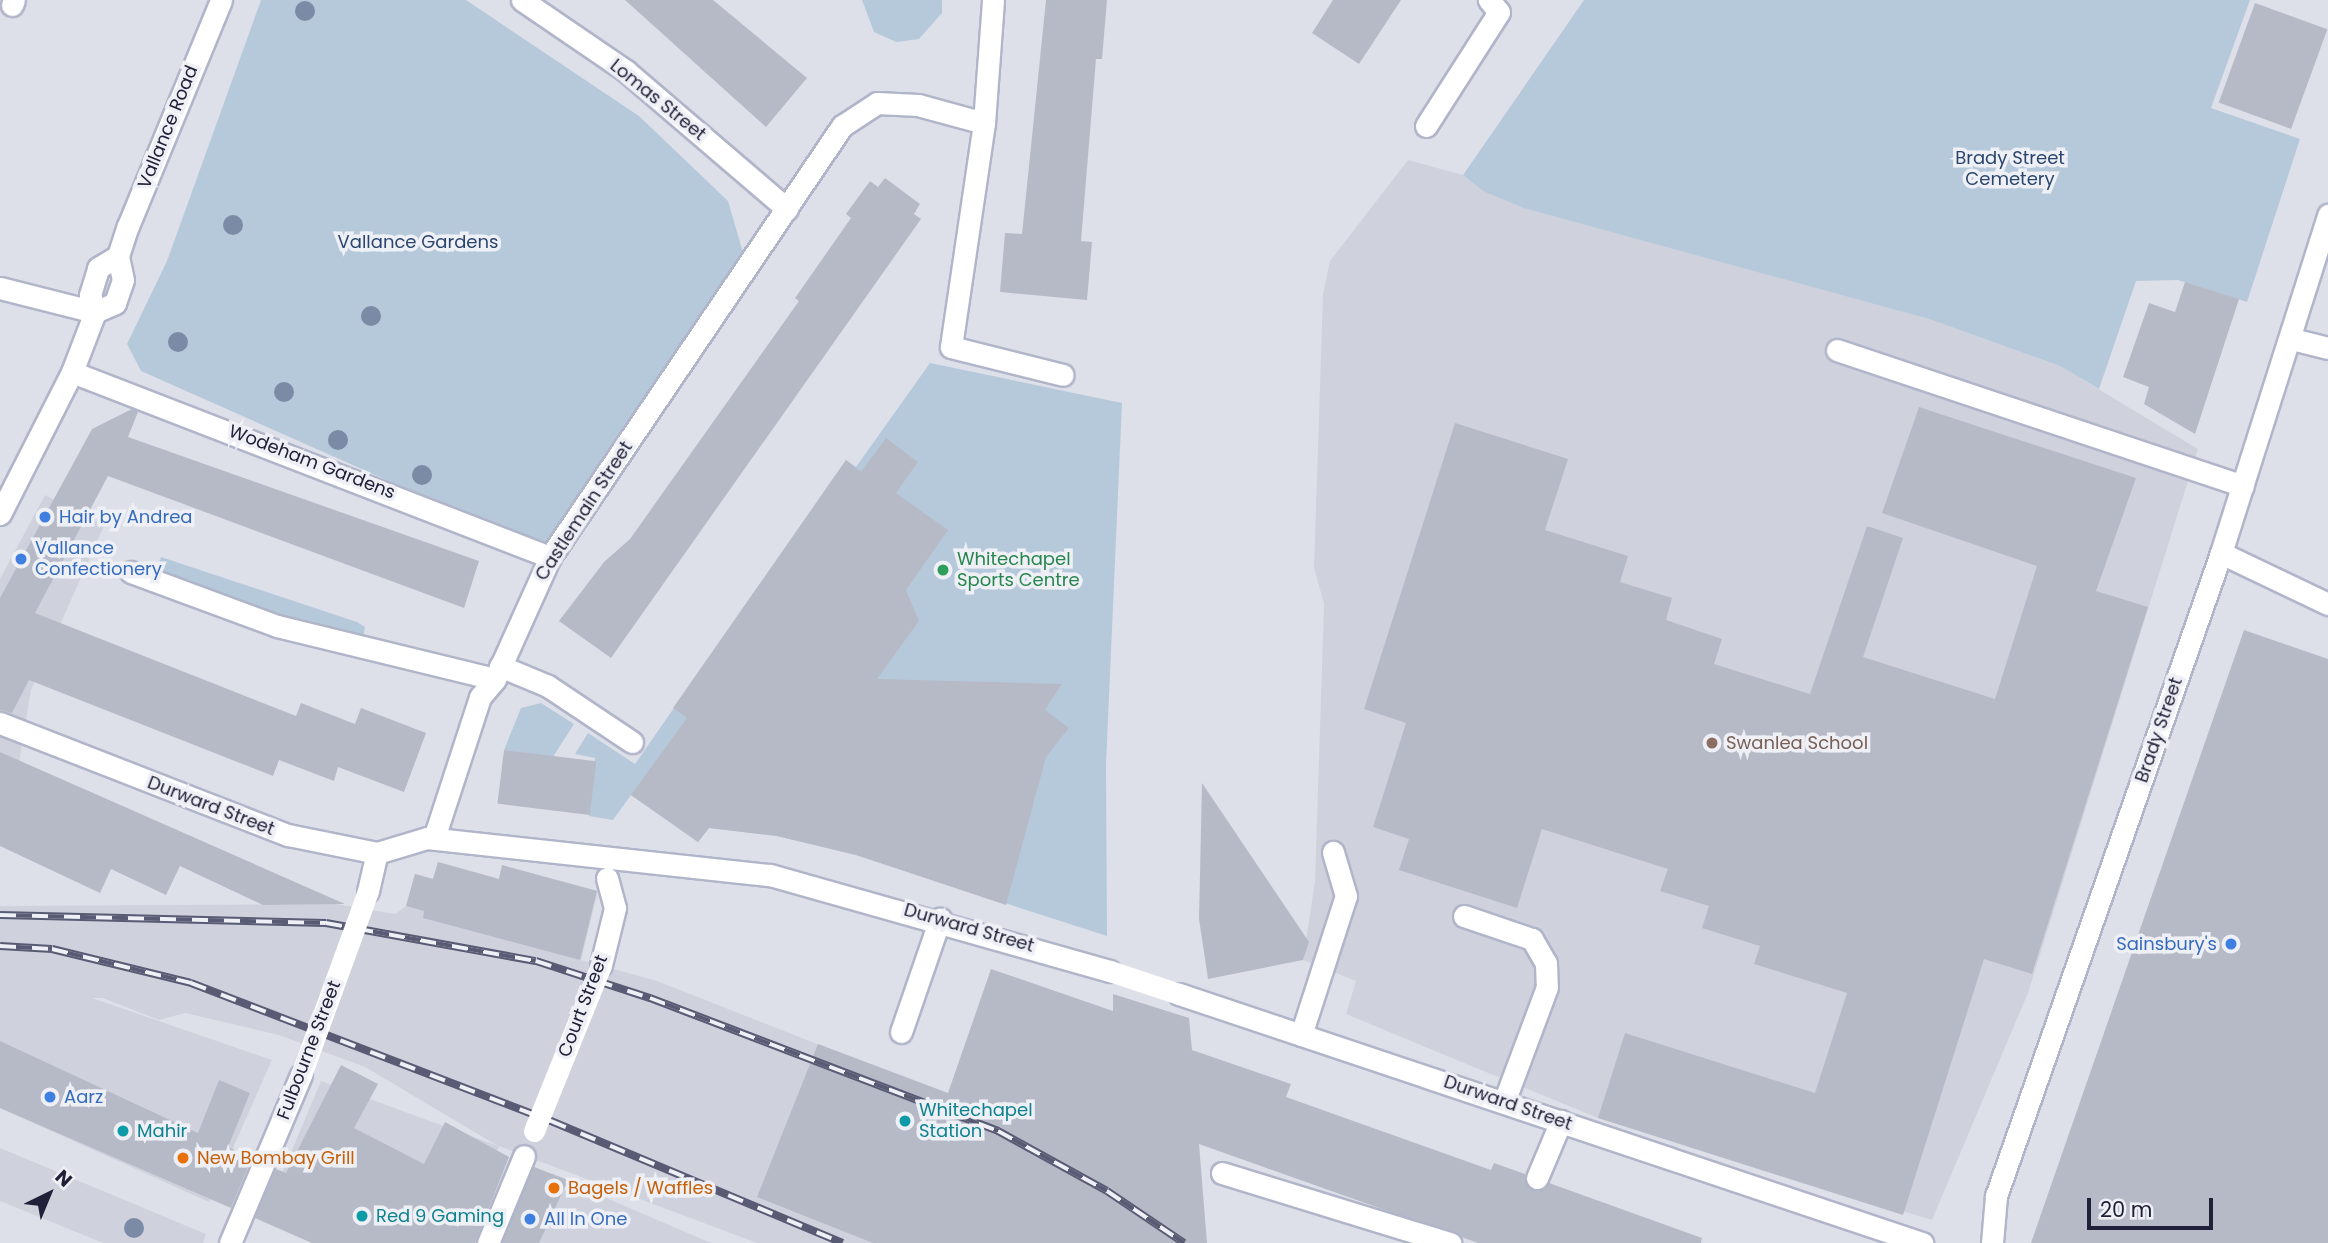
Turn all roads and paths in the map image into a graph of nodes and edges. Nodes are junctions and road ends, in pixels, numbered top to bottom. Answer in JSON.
{"nodes":[{"id":1,"x":221,"y":0,"type":"edge"},
{"id":2,"x":993,"y":0,"type":"edge"},
{"id":3,"x":1489,"y":0,"type":"edge"},
{"id":4,"x":531,"y":2,"type":"edge"},
{"id":5,"x":984,"y":123,"type":"junction"},
{"id":6,"x":1426,"y":126,"type":"dead end"},
{"id":7,"x":787,"y":209,"type":"junction"},
{"id":8,"x":2328,"y":215,"type":"edge"},
{"id":9,"x":0,"y":288,"type":"edge"},
{"id":10,"x":95,"y":312,"type":"junction"},
{"id":11,"x":2292,"y":339,"type":"junction"},
{"id":12,"x":2328,"y":348,"type":"edge"},
{"id":13,"x":1837,"y":350,"type":"dead end"},
{"id":14,"x":72,"y":372,"type":"junction"},
{"id":15,"x":1063,"y":375,"type":"dead end"},
{"id":16,"x":2244,"y":486,"type":"junction"},
{"id":17,"x":0,"y":514,"type":"edge"},
{"id":18,"x":2221,"y":553,"type":"junction"},
{"id":19,"x":550,"y":558,"type":"junction"},
{"id":20,"x":131,"y":572,"type":"dead end"},
{"id":21,"x":2328,"y":604,"type":"edge"},
{"id":22,"x":497,"y":673,"type":"junction"},
{"id":23,"x":0,"y":723,"type":"edge"},
{"id":24,"x":632,"y":742,"type":"dead end"},
{"id":25,"x":434,"y":838,"type":"junction"},
{"id":26,"x":1333,"y":852,"type":"dead end"},
{"id":27,"x":377,"y":853,"type":"junction"},
{"id":28,"x":607,"y":878,"type":"dead end"},
{"id":29,"x":1464,"y":915,"type":"dead end"},
{"id":30,"x":940,"y":919,"type":"junction"},
{"id":31,"x":901,"y":1032,"type":"dead end"},
{"id":32,"x":1301,"y":1035,"type":"junction"},
{"id":33,"x":1504,"y":1102,"type":"junction"},
{"id":34,"x":1561,"y":1121,"type":"junction"},
{"id":35,"x":534,"y":1131,"type":"dead end"},
{"id":36,"x":524,"y":1156,"type":"dead end"},
{"id":37,"x":1222,"y":1173,"type":"dead end"},
{"id":38,"x":1537,"y":1178,"type":"dead end"},
{"id":39,"x":230,"y":1243,"type":"edge"},
{"id":40,"x":488,"y":1243,"type":"edge"},
{"id":41,"x":1450,"y":1243,"type":"edge"},
{"id":42,"x":1922,"y":1243,"type":"edge"},
{"id":43,"x":1992,"y":1243,"type":"edge"}],
"edges":[{"from":1,"to":10,"type":"street","name":"Vallance Road"},
{"from":2,"to":5,"type":"street"},
{"from":3,"to":6,"type":"street"},
{"from":4,"to":7,"type":"street","name":"Lomas Street"},
{"from":5,"to":7,"type":"street","name":"Castlemain Street"},
{"from":5,"to":15,"type":"street"},
{"from":7,"to":19,"type":"street","name":"Castlemain Street"},
{"from":8,"to":11,"type":"street","name":"Brady Street"},
{"from":9,"to":10,"type":"street"},
{"from":10,"to":14,"type":"street","name":"Vallance Road"},
{"from":11,"to":12,"type":"street"},
{"from":11,"to":16,"type":"street","name":"Brady Street"},
{"from":13,"to":16,"type":"street"},
{"from":14,"to":17,"type":"street","name":"Vallance Road"},
{"from":14,"to":19,"type":"street","name":"Wodeham Gardens"},
{"from":16,"to":18,"type":"street","name":"Brady Street"},
{"from":18,"to":21,"type":"street"},
{"from":18,"to":43,"type":"street","name":"Brady Street"},
{"from":19,"to":22,"type":"street","name":"Castlemain Street"},
{"from":20,"to":22,"type":"street"},
{"from":22,"to":24,"type":"street"},
{"from":22,"to":25,"type":"street","name":"Castlemain Street"},
{"from":23,"to":27,"type":"street","name":"Durward Street"},
{"from":25,"to":27,"type":"street","name":"Durward Street"},
{"from":25,"to":30,"type":"street","name":"Durward Street"},
{"from":26,"to":32,"type":"street"},
{"from":27,"to":39,"type":"street","name":"Fulbourne Street","bridge":true},
{"from":28,"to":35,"type":"street","name":"Court Street","bridge":true},
{"from":29,"to":33,"type":"street"},
{"from":30,"to":31,"type":"street"},
{"from":30,"to":32,"type":"street","name":"Durward Street","bridge":true},
{"from":32,"to":33,"type":"street","name":"Durward Street"},
{"from":33,"to":34,"type":"street","name":"Durward Street"},
{"from":34,"to":38,"type":"street"},
{"from":34,"to":42,"type":"street","name":"Durward Street"},
{"from":36,"to":40,"type":"street"},
{"from":37,"to":41,"type":"street"}]}
